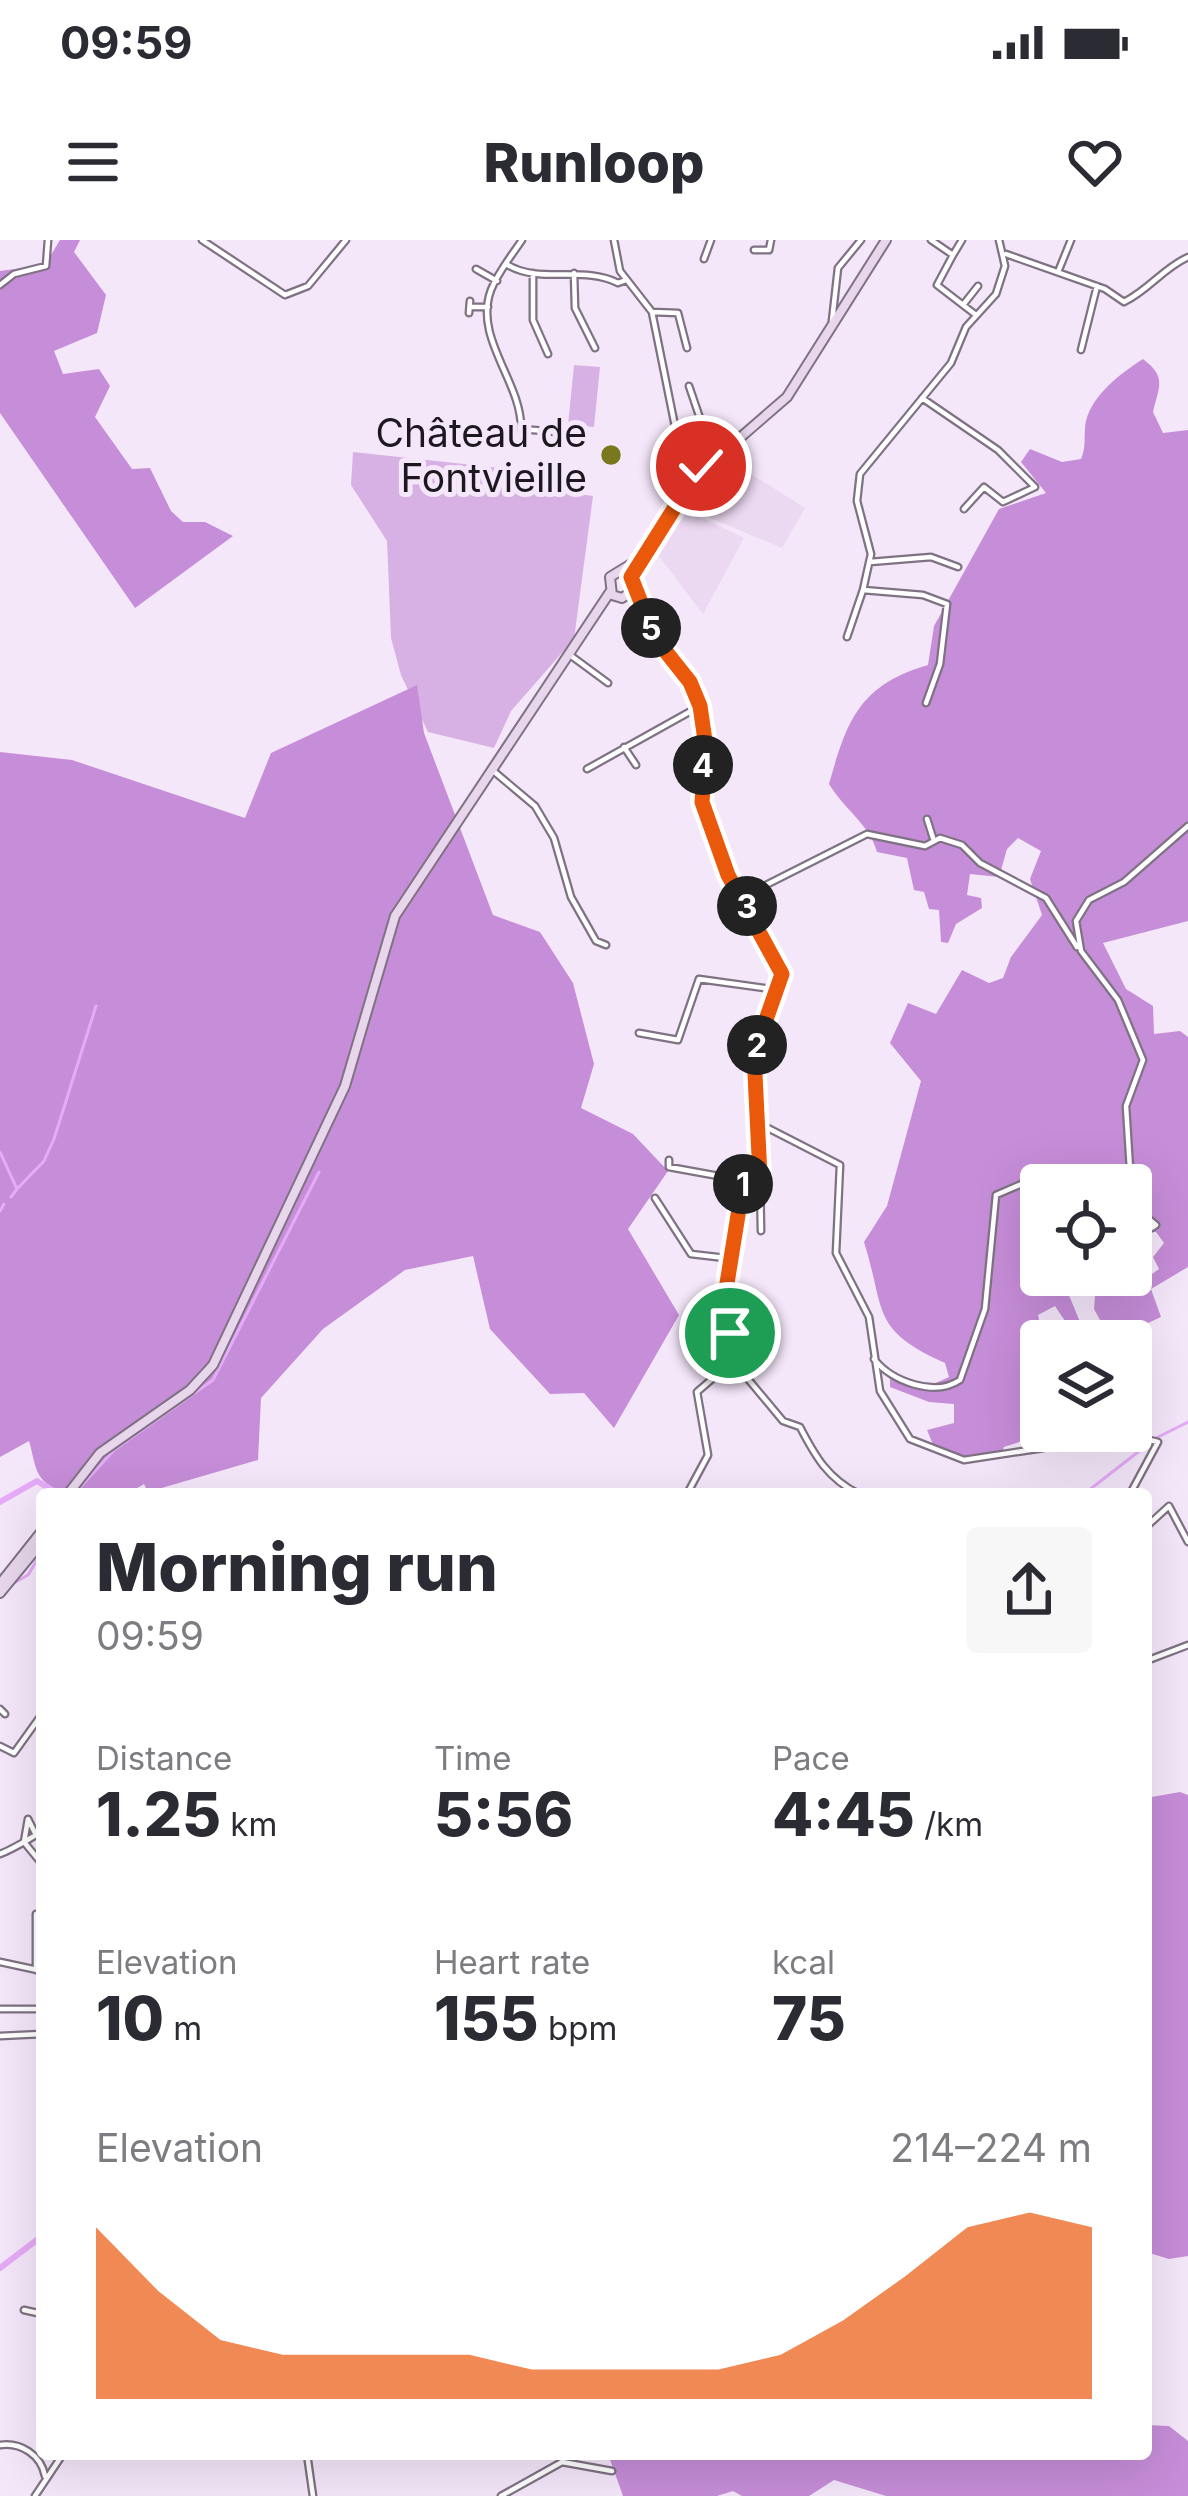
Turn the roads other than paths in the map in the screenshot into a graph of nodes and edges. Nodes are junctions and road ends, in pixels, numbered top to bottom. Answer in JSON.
{"nodes":[{"id":1,"x":48,"y":240,"type":"edge"},
{"id":2,"x":202,"y":240,"type":"edge"},
{"id":3,"x":346,"y":240,"type":"edge"},
{"id":4,"x":522,"y":240,"type":"edge"},
{"id":5,"x":614,"y":240,"type":"edge"},
{"id":6,"x":711,"y":240,"type":"edge"},
{"id":7,"x":771,"y":240,"type":"edge"},
{"id":8,"x":862,"y":240,"type":"edge"},
{"id":9,"x":886,"y":240,"type":"edge"},
{"id":10,"x":931,"y":240,"type":"edge"},
{"id":11,"x":962,"y":240,"type":"edge"},
{"id":12,"x":999,"y":240,"type":"edge"},
{"id":13,"x":1071,"y":240,"type":"edge"},
{"id":14,"x":754,"y":250,"type":"dead end"},
{"id":15,"x":1006,"y":254,"type":"junction"},
{"id":16,"x":953,"y":255,"type":"junction"},
{"id":17,"x":1188,"y":257,"type":"edge"},
{"id":18,"x":704,"y":259,"type":"dead end"},
{"id":19,"x":506,"y":264,"type":"junction"},
{"id":20,"x":476,"y":269,"type":"dead end"},
{"id":21,"x":1058,"y":272,"type":"junction"},
{"id":22,"x":533,"y":273,"type":"junction"},
{"id":23,"x":574,"y":273,"type":"junction"},
{"id":24,"x":496,"y":280,"type":"junction"},
{"id":25,"x":627,"y":280,"type":"junction"},
{"id":26,"x":0,"y":285,"type":"edge"},
{"id":27,"x":978,"y":286,"type":"dead end"},
{"id":28,"x":1097,"y":286,"type":"junction"},
{"id":29,"x":963,"y":305,"type":"junction"},
{"id":30,"x":469,"y":307,"type":"dead end"},
{"id":31,"x":490,"y":307,"type":"junction"},
{"id":32,"x":652,"y":312,"type":"junction"},
{"id":33,"x":978,"y":316,"type":"junction"},
{"id":34,"x":833,"y":326,"type":"junction"},
{"id":35,"x":596,"y":347,"type":"dead end"},
{"id":36,"x":687,"y":348,"type":"dead end"},
{"id":37,"x":1081,"y":350,"type":"dead end"},
{"id":38,"x":548,"y":354,"type":"dead end"},
{"id":39,"x":689,"y":386,"type":"dead end"},
{"id":40,"x":922,"y":398,"type":"junction"},
{"id":41,"x":556,"y":432,"type":"dead end"},
{"id":42,"x":699,"y":449,"type":"junction"},
{"id":43,"x":709,"y":459,"type":"junction"},
{"id":44,"x":964,"y":509,"type":"dead end"},
{"id":45,"x":870,"y":562,"type":"junction"},
{"id":46,"x":958,"y":567,"type":"dead end"},
{"id":47,"x":626,"y":575,"type":"junction"},
{"id":48,"x":863,"y":590,"type":"junction"},
{"id":49,"x":610,"y":592,"type":"junction"},
{"id":50,"x":626,"y":594,"type":"junction"},
{"id":51,"x":589,"y":629,"type":"junction"},
{"id":52,"x":847,"y":637,"type":"dead end"},
{"id":53,"x":570,"y":655,"type":"junction"},
{"id":54,"x":608,"y":683,"type":"dead end"},
{"id":55,"x":926,"y":703,"type":"dead end"},
{"id":56,"x":700,"y":706,"type":"junction"},
{"id":57,"x":624,"y":746,"type":"junction"},
{"id":58,"x":636,"y":765,"type":"dead end"},
{"id":59,"x":490,"y":769,"type":"junction"},
{"id":60,"x":587,"y":769,"type":"dead end"},
{"id":61,"x":927,"y":819,"type":"dead end"},
{"id":62,"x":1186,"y":828,"type":"edge"},
{"id":63,"x":933,"y":838,"type":"junction"},
{"id":64,"x":742,"y":897,"type":"junction"},
{"id":65,"x":605,"y":945,"type":"dead end"},
{"id":66,"x":1081,"y":951,"type":"junction"},
{"id":67,"x":778,"y":990,"type":"junction"},
{"id":68,"x":639,"y":1033,"type":"dead end"},
{"id":69,"x":760,"y":1124,"type":"junction"},
{"id":70,"x":669,"y":1160,"type":"dead end"},
{"id":71,"x":1130,"y":1164,"type":"edge"},
{"id":72,"x":760,"y":1176,"type":"junction"},
{"id":73,"x":746,"y":1181,"type":"junction"},
{"id":74,"x":1020,"y":1185,"type":"edge"},
{"id":75,"x":655,"y":1198,"type":"dead end"},
{"id":76,"x":761,"y":1231,"type":"dead end"},
{"id":77,"x":734,"y":1259,"type":"junction"},
{"id":78,"x":872,"y":1355,"type":"junction"},
{"id":79,"x":733,"y":1361,"type":"junction"},
{"id":80,"x":1152,"y":1440,"type":"edge"},
{"id":81,"x":1020,"y":1449,"type":"edge"},
{"id":82,"x":73,"y":1488,"type":"edge"},
{"id":83,"x":690,"y":1488,"type":"edge"},
{"id":84,"x":849,"y":1488,"type":"edge"},
{"id":85,"x":1133,"y":1488,"type":"edge"},
{"id":86,"x":1152,"y":1522,"type":"edge"},
{"id":87,"x":36,"y":1539,"type":"edge"},
{"id":88,"x":1188,"y":1542,"type":"edge"},
{"id":89,"x":36,"y":1548,"type":"edge"},
{"id":90,"x":5,"y":1578,"type":"edge"},
{"id":91,"x":0,"y":1593,"type":"edge"},
{"id":92,"x":1188,"y":1645,"type":"edge"},
{"id":93,"x":1152,"y":1659,"type":"edge"},
{"id":94,"x":36,"y":1722,"type":"edge"},
{"id":95,"x":0,"y":1746,"type":"edge"},
{"id":96,"x":0,"y":1854,"type":"edge"},
{"id":97,"x":36,"y":1857,"type":"edge"},
{"id":98,"x":0,"y":1962,"type":"edge"},
{"id":99,"x":36,"y":1969,"type":"edge"},
{"id":100,"x":0,"y":2009,"type":"edge"},
{"id":101,"x":36,"y":2009,"type":"edge"},
{"id":102,"x":36,"y":2034,"type":"edge"},
{"id":103,"x":0,"y":2036,"type":"edge"},
{"id":104,"x":25,"y":2310,"type":"dead end"},
{"id":105,"x":36,"y":2313,"type":"edge"},
{"id":106,"x":0,"y":2445,"type":"edge"},
{"id":107,"x":36,"y":2459,"type":"edge"},
{"id":108,"x":37,"y":2460,"type":"edge"},
{"id":109,"x":58,"y":2460,"type":"edge"},
{"id":110,"x":308,"y":2460,"type":"edge"},
{"id":111,"x":612,"y":2471,"type":"dead end"},
{"id":112,"x":45,"y":2476,"type":"junction"},
{"id":113,"x":34,"y":2496,"type":"edge"},
{"id":114,"x":313,"y":2496,"type":"edge"},
{"id":115,"x":501,"y":2496,"type":"edge"}],
"edges":[{"from":1,"to":26,"type":"street"},
{"from":2,"to":3,"type":"street"},
{"from":4,"to":19,"type":"street"},
{"from":5,"to":25,"type":"street"},
{"from":6,"to":18,"type":"street"},
{"from":7,"to":14,"type":"street"},
{"from":8,"to":34,"type":"street"},
{"from":9,"to":34,"type":"main road"},
{"from":10,"to":16,"type":"street"},
{"from":11,"to":16,"type":"street"},
{"from":12,"to":15,"type":"street"},
{"from":13,"to":21,"type":"street"},
{"from":15,"to":21,"type":"street"},
{"from":15,"to":33,"type":"street"},
{"from":16,"to":29,"type":"street"},
{"from":17,"to":28,"type":"street"},
{"from":19,"to":22,"type":"street"},
{"from":19,"to":24,"type":"street"},
{"from":20,"to":24,"type":"street"},
{"from":21,"to":28,"type":"street"},
{"from":22,"to":23,"type":"street"},
{"from":22,"to":38,"type":"street"},
{"from":23,"to":25,"type":"street"},
{"from":23,"to":35,"type":"street"},
{"from":24,"to":31,"type":"street"},
{"from":25,"to":32,"type":"street"},
{"from":27,"to":29,"type":"street"},
{"from":28,"to":37,"type":"street"},
{"from":29,"to":33,"type":"street"},
{"from":30,"to":31,"type":"street"},
{"from":31,"to":41,"type":"street"},
{"from":32,"to":36,"type":"street"},
{"from":32,"to":42,"type":"street"},
{"from":33,"to":40,"type":"street"},
{"from":34,"to":43,"type":"main road"},
{"from":39,"to":42,"type":"street"},
{"from":40,"to":44,"type":"street"},
{"from":40,"to":45,"type":"street"},
{"from":42,"to":43,"type":"street"},
{"from":43,"to":47,"type":"main road"},
{"from":45,"to":46,"type":"street"},
{"from":45,"to":48,"type":"street"},
{"from":47,"to":49,"type":"main road"},
{"from":47,"to":50,"type":"main road"},
{"from":48,"to":52,"type":"street"},
{"from":48,"to":55,"type":"street"},
{"from":49,"to":50,"type":"main road"},
{"from":49,"to":51,"type":"main road"},
{"from":50,"to":51,"type":"main road"},
{"from":50,"to":56,"type":"street"},
{"from":51,"to":53,"type":"main road"},
{"from":53,"to":54,"type":"street"},
{"from":53,"to":59,"type":"main road"},
{"from":56,"to":57,"type":"street"},
{"from":56,"to":64,"type":"street"},
{"from":57,"to":58,"type":"street"},
{"from":57,"to":60,"type":"street"},
{"from":59,"to":65,"type":"street"},
{"from":59,"to":82,"type":"main road"},
{"from":61,"to":63,"type":"street"},
{"from":62,"to":66,"type":"street"},
{"from":63,"to":64,"type":"street"},
{"from":63,"to":66,"type":"street"},
{"from":64,"to":67,"type":"street"},
{"from":66,"to":71,"type":"street"},
{"from":67,"to":68,"type":"street"},
{"from":67,"to":69,"type":"street"},
{"from":69,"to":72,"type":"street"},
{"from":69,"to":78,"type":"street"},
{"from":70,"to":73,"type":"street"},
{"from":72,"to":73,"type":"street"},
{"from":72,"to":76,"type":"street"},
{"from":73,"to":77,"type":"street"},
{"from":74,"to":78,"type":"street"},
{"from":75,"to":77,"type":"street"},
{"from":77,"to":79,"type":"street"},
{"from":78,"to":81,"type":"street"},
{"from":79,"to":83,"type":"street"},
{"from":79,"to":84,"type":"street"},
{"from":80,"to":85,"type":"street"},
{"from":86,"to":88,"type":"street"},
{"from":87,"to":90,"type":"main road"},
{"from":89,"to":90,"type":"main road"},
{"from":90,"to":91,"type":"main road"},
{"from":92,"to":93,"type":"street"},
{"from":94,"to":95,"type":"street"},
{"from":96,"to":97,"type":"street"},
{"from":98,"to":99,"type":"street"},
{"from":100,"to":101,"type":"street"},
{"from":102,"to":103,"type":"street"},
{"from":104,"to":105,"type":"street"},
{"from":106,"to":107,"type":"street"},
{"from":108,"to":112,"type":"street"},
{"from":109,"to":112,"type":"street"},
{"from":110,"to":114,"type":"street"},
{"from":111,"to":115,"type":"street"},
{"from":112,"to":113,"type":"street"}]}
